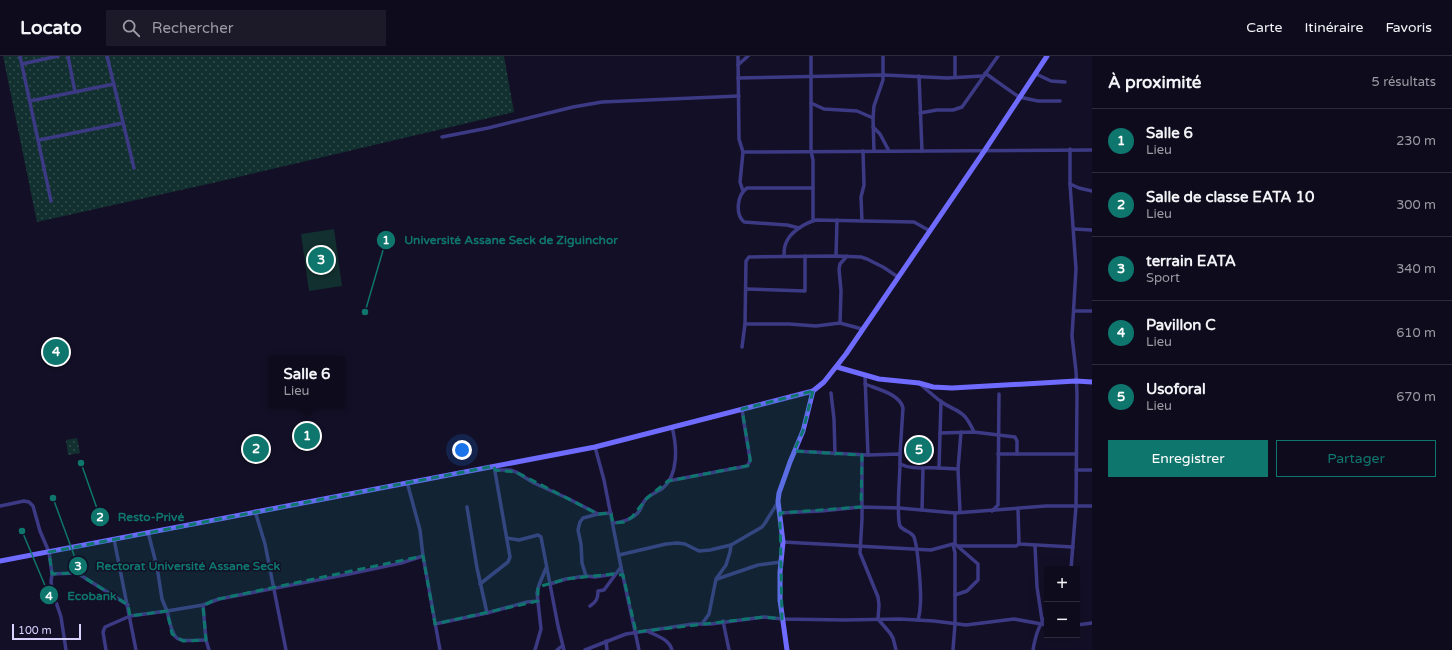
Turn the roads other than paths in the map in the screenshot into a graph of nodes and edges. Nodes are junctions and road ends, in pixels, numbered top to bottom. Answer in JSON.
{"nodes":[{"id":1,"x":20,"y":56,"type":"edge"},
{"id":2,"x":58,"y":56,"type":"edge"},
{"id":3,"x":68,"y":56,"type":"edge"},
{"id":4,"x":108,"y":56,"type":"edge"},
{"id":5,"x":738,"y":56,"type":"edge"},
{"id":6,"x":748,"y":56,"type":"edge"},
{"id":7,"x":810,"y":56,"type":"edge"},
{"id":8,"x":884,"y":56,"type":"edge"},
{"id":9,"x":955,"y":56,"type":"edge"},
{"id":10,"x":998,"y":56,"type":"edge"},
{"id":11,"x":1047,"y":56,"type":"edge"},
{"id":12,"x":22,"y":64,"type":"junction"},
{"id":13,"x":738,"y":64,"type":"junction"},
{"id":14,"x":1036,"y":74,"type":"junction"},
{"id":15,"x":884,"y":75,"type":"junction"},
{"id":16,"x":984,"y":75,"type":"junction"},
{"id":17,"x":919,"y":76,"type":"junction"},
{"id":18,"x":811,"y":77,"type":"junction"},
{"id":19,"x":955,"y":77,"type":"junction"},
{"id":20,"x":738,"y":78,"type":"junction"},
{"id":21,"x":1065,"y":82,"type":"dead end"},
{"id":22,"x":114,"y":84,"type":"junction"},
{"id":23,"x":76,"y":92,"type":"junction"},
{"id":24,"x":739,"y":96,"type":"junction"},
{"id":25,"x":1019,"y":97,"type":"junction"},
{"id":26,"x":30,"y":101,"type":"junction"},
{"id":27,"x":1060,"y":101,"type":"dead end"},
{"id":28,"x":811,"y":103,"type":"junction"},
{"id":29,"x":920,"y":113,"type":"junction"},
{"id":30,"x":873,"y":118,"type":"junction"},
{"id":31,"x":123,"y":123,"type":"junction"},
{"id":32,"x":873,"y":126,"type":"junction"},
{"id":33,"x":442,"y":137,"type":"dead end"},
{"id":34,"x":39,"y":140,"type":"junction"},
{"id":35,"x":1070,"y":149,"type":"junction"},
{"id":36,"x":985,"y":150,"type":"junction"},
{"id":37,"x":1092,"y":150,"type":"edge"},
{"id":38,"x":811,"y":151,"type":"junction"},
{"id":39,"x":863,"y":151,"type":"junction"},
{"id":40,"x":874,"y":151,"type":"junction"},
{"id":41,"x":889,"y":151,"type":"junction"},
{"id":42,"x":922,"y":151,"type":"junction"},
{"id":43,"x":743,"y":152,"type":"junction"},
{"id":44,"x":134,"y":168,"type":"dead end"},
{"id":45,"x":1070,"y":184,"type":"junction"},
{"id":46,"x":813,"y":188,"type":"junction"},
{"id":47,"x":743,"y":191,"type":"junction"},
{"id":48,"x":1092,"y":191,"type":"edge"},
{"id":49,"x":51,"y":201,"type":"dead end"},
{"id":50,"x":813,"y":220,"type":"junction"},
{"id":51,"x":837,"y":220,"type":"junction"},
{"id":52,"x":862,"y":221,"type":"junction"},
{"id":53,"x":799,"y":228,"type":"junction"},
{"id":54,"x":1074,"y":229,"type":"junction"},
{"id":55,"x":1092,"y":230,"type":"edge"},
{"id":56,"x":930,"y":231,"type":"junction"},
{"id":57,"x":784,"y":256,"type":"junction"},
{"id":58,"x":805,"y":256,"type":"junction"},
{"id":59,"x":836,"y":256,"type":"junction"},
{"id":60,"x":847,"y":256,"type":"junction"},
{"id":61,"x":898,"y":277,"type":"junction"},
{"id":62,"x":746,"y":289,"type":"junction"},
{"id":63,"x":1074,"y":310,"type":"junction"},
{"id":64,"x":1092,"y":311,"type":"edge"},
{"id":65,"x":840,"y":323,"type":"junction"},
{"id":66,"x":745,"y":324,"type":"junction"},
{"id":67,"x":862,"y":330,"type":"junction"},
{"id":68,"x":742,"y":347,"type":"dead end"},
{"id":69,"x":837,"y":367,"type":"junction"},
{"id":70,"x":865,"y":376,"type":"junction"},
{"id":71,"x":1076,"y":381,"type":"junction"},
{"id":72,"x":1092,"y":382,"type":"edge"},
{"id":73,"x":919,"y":383,"type":"junction"},
{"id":74,"x":865,"y":384,"type":"junction"},
{"id":75,"x":813,"y":391,"type":"junction"},
{"id":76,"x":831,"y":393,"type":"dead end"},
{"id":77,"x":999,"y":394,"type":"dead end"},
{"id":78,"x":941,"y":401,"type":"junction"},
{"id":79,"x":742,"y":409,"type":"junction"},
{"id":80,"x":672,"y":427,"type":"junction"},
{"id":81,"x":940,"y":432,"type":"junction"},
{"id":82,"x":960,"y":432,"type":"junction"},
{"id":83,"x":974,"y":432,"type":"junction"},
{"id":84,"x":999,"y":434,"type":"junction"},
{"id":85,"x":595,"y":447,"type":"junction"},
{"id":86,"x":794,"y":451,"type":"junction"},
{"id":87,"x":834,"y":454,"type":"junction"},
{"id":88,"x":900,"y":454,"type":"junction"},
{"id":89,"x":998,"y":454,"type":"junction"},
{"id":90,"x":1017,"y":454,"type":"junction"},
{"id":91,"x":1076,"y":454,"type":"junction"},
{"id":92,"x":862,"y":455,"type":"junction"},
{"id":93,"x":868,"y":455,"type":"junction"},
{"id":94,"x":900,"y":464,"type":"junction"},
{"id":95,"x":495,"y":468,"type":"junction"},
{"id":96,"x":923,"y":468,"type":"junction"},
{"id":97,"x":939,"y":468,"type":"junction"},
{"id":98,"x":958,"y":469,"type":"junction"},
{"id":99,"x":1076,"y":470,"type":"junction"},
{"id":100,"x":1092,"y":470,"type":"edge"},
{"id":101,"x":668,"y":481,"type":"junction"},
{"id":102,"x":407,"y":482,"type":"junction"},
{"id":103,"x":778,"y":501,"type":"junction"},
{"id":104,"x":0,"y":506,"type":"edge"},
{"id":105,"x":1076,"y":506,"type":"junction"},
{"id":106,"x":1092,"y":506,"type":"edge"},
{"id":107,"x":467,"y":507,"type":"dead end"},
{"id":108,"x":861,"y":507,"type":"junction"},
{"id":109,"x":899,"y":508,"type":"junction"},
{"id":110,"x":1018,"y":509,"type":"junction"},
{"id":111,"x":922,"y":510,"type":"junction"},
{"id":112,"x":255,"y":511,"type":"junction"},
{"id":113,"x":992,"y":511,"type":"junction"},
{"id":114,"x":960,"y":512,"type":"junction"},
{"id":115,"x":611,"y":513,"type":"junction"},
{"id":116,"x":780,"y":513,"type":"junction"},
{"id":117,"x":955,"y":513,"type":"junction"},
{"id":118,"x":598,"y":514,"type":"junction"},
{"id":119,"x":613,"y":523,"type":"junction"},
{"id":120,"x":148,"y":532,"type":"junction"},
{"id":121,"x":507,"y":538,"type":"junction"},
{"id":122,"x":114,"y":539,"type":"junction"},
{"id":123,"x":783,"y":542,"type":"junction"},
{"id":124,"x":1019,"y":544,"type":"junction"},
{"id":125,"x":731,"y":545,"type":"junction"},
{"id":126,"x":859,"y":546,"type":"junction"},
{"id":127,"x":958,"y":546,"type":"junction"},
{"id":128,"x":1035,"y":546,"type":"junction"},
{"id":129,"x":1073,"y":547,"type":"junction"},
{"id":130,"x":916,"y":548,"type":"junction"},
{"id":131,"x":49,"y":552,"type":"junction"},
{"id":132,"x":619,"y":555,"type":"junction"},
{"id":133,"x":423,"y":556,"type":"junction"},
{"id":134,"x":0,"y":561,"type":"edge"},
{"id":135,"x":781,"y":562,"type":"junction"},
{"id":136,"x":1071,"y":566,"type":"edge"},
{"id":137,"x":547,"y":567,"type":"junction"},
{"id":138,"x":621,"y":567,"type":"junction"},
{"id":139,"x":52,"y":574,"type":"junction"},
{"id":140,"x":615,"y":574,"type":"junction"},
{"id":141,"x":586,"y":576,"type":"junction"},
{"id":142,"x":716,"y":579,"type":"junction"},
{"id":143,"x":480,"y":584,"type":"junction"},
{"id":144,"x":550,"y":584,"type":"junction"},
{"id":145,"x":274,"y":588,"type":"junction"},
{"id":146,"x":955,"y":595,"type":"junction"},
{"id":147,"x":538,"y":601,"type":"junction"},
{"id":148,"x":128,"y":605,"type":"junction"},
{"id":149,"x":203,"y":605,"type":"junction"},
{"id":150,"x":590,"y":606,"type":"dead end"},
{"id":151,"x":167,"y":611,"type":"junction"},
{"id":152,"x":487,"y":613,"type":"junction"},
{"id":153,"x":130,"y":616,"type":"junction"},
{"id":154,"x":782,"y":619,"type":"junction"},
{"id":155,"x":878,"y":620,"type":"junction"},
{"id":156,"x":918,"y":620,"type":"junction"},
{"id":157,"x":1042,"y":620,"type":"joint"},
{"id":158,"x":724,"y":621,"type":"junction"},
{"id":159,"x":1092,"y":623,"type":"edge"},
{"id":160,"x":435,"y":624,"type":"junction"},
{"id":161,"x":702,"y":624,"type":"junction"},
{"id":162,"x":955,"y":624,"type":"junction"},
{"id":163,"x":1040,"y":624,"type":"junction"},
{"id":164,"x":1044,"y":625,"type":"edge"},
{"id":165,"x":1080,"y":625,"type":"edge"},
{"id":166,"x":646,"y":630,"type":"junction"},
{"id":167,"x":636,"y":632,"type":"junction"},
{"id":168,"x":206,"y":640,"type":"junction"},
{"id":169,"x":606,"y":641,"type":"junction"},
{"id":170,"x":562,"y":646,"type":"junction"},
{"id":171,"x":66,"y":650,"type":"edge"},
{"id":172,"x":106,"y":650,"type":"edge"},
{"id":173,"x":136,"y":650,"type":"edge"},
{"id":174,"x":209,"y":650,"type":"edge"},
{"id":175,"x":286,"y":650,"type":"edge"},
{"id":176,"x":440,"y":650,"type":"edge"},
{"id":177,"x":534,"y":650,"type":"edge"},
{"id":178,"x":557,"y":650,"type":"edge"},
{"id":179,"x":564,"y":650,"type":"edge"},
{"id":180,"x":585,"y":650,"type":"edge"},
{"id":181,"x":607,"y":650,"type":"edge"},
{"id":182,"x":639,"y":650,"type":"edge"},
{"id":183,"x":672,"y":650,"type":"edge"},
{"id":184,"x":729,"y":650,"type":"edge"},
{"id":185,"x":786,"y":650,"type":"edge"},
{"id":186,"x":896,"y":650,"type":"edge"},
{"id":187,"x":953,"y":650,"type":"edge"},
{"id":188,"x":1033,"y":650,"type":"edge"}],
"edges":[{"from":1,"to":12,"type":"street"},
{"from":2,"to":12,"type":"street"},
{"from":3,"to":23,"type":"street"},
{"from":4,"to":22,"type":"street"},
{"from":5,"to":13,"type":"street"},
{"from":6,"to":13,"type":"street"},
{"from":7,"to":18,"type":"street"},
{"from":8,"to":15,"type":"street"},
{"from":9,"to":19,"type":"street"},
{"from":10,"to":16,"type":"street"},
{"from":11,"to":14,"type":"street"},
{"from":12,"to":26,"type":"street"},
{"from":13,"to":20,"type":"street"},
{"from":14,"to":21,"type":"street"},
{"from":14,"to":25,"type":"street"},
{"from":15,"to":17,"type":"street"},
{"from":15,"to":18,"type":"street"},
{"from":15,"to":30,"type":"street"},
{"from":16,"to":19,"type":"street"},
{"from":16,"to":25,"type":"street"},
{"from":16,"to":29,"type":"street"},
{"from":17,"to":19,"type":"street"},
{"from":17,"to":29,"type":"street"},
{"from":18,"to":20,"type":"street"},
{"from":18,"to":28,"type":"street"},
{"from":20,"to":24,"type":"street"},
{"from":22,"to":23,"type":"street"},
{"from":22,"to":31,"type":"street"},
{"from":23,"to":26,"type":"street"},
{"from":24,"to":33,"type":"street"},
{"from":24,"to":43,"type":"street"},
{"from":25,"to":27,"type":"street"},
{"from":25,"to":36,"type":"street"},
{"from":26,"to":34,"type":"street"},
{"from":28,"to":30,"type":"street"},
{"from":28,"to":38,"type":"street"},
{"from":29,"to":42,"type":"street"},
{"from":30,"to":32,"type":"street"},
{"from":31,"to":34,"type":"street"},
{"from":31,"to":44,"type":"street"},
{"from":32,"to":40,"type":"street"},
{"from":32,"to":41,"type":"street"},
{"from":34,"to":49,"type":"street"},
{"from":35,"to":36,"type":"street"},
{"from":35,"to":37,"type":"street"},
{"from":35,"to":45,"type":"street"},
{"from":36,"to":42,"type":"street"},
{"from":36,"to":56,"type":"street"},
{"from":38,"to":39,"type":"street"},
{"from":38,"to":43,"type":"street"},
{"from":38,"to":46,"type":"street"},
{"from":39,"to":40,"type":"street"},
{"from":39,"to":52,"type":"street"},
{"from":40,"to":41,"type":"street"},
{"from":41,"to":42,"type":"street"},
{"from":43,"to":47,"type":"street"},
{"from":45,"to":48,"type":"street"},
{"from":45,"to":54,"type":"street"},
{"from":46,"to":47,"type":"street"},
{"from":46,"to":50,"type":"street"},
{"from":47,"to":53,"type":"street"},
{"from":50,"to":51,"type":"street"},
{"from":50,"to":53,"type":"street"},
{"from":51,"to":52,"type":"street"},
{"from":51,"to":59,"type":"street"},
{"from":52,"to":56,"type":"street"},
{"from":53,"to":57,"type":"street"},
{"from":54,"to":55,"type":"street"},
{"from":54,"to":63,"type":"street"},
{"from":56,"to":61,"type":"street"},
{"from":57,"to":58,"type":"street"},
{"from":57,"to":62,"type":"street"},
{"from":58,"to":59,"type":"street"},
{"from":58,"to":62,"type":"street"},
{"from":59,"to":60,"type":"street"},
{"from":60,"to":61,"type":"street"},
{"from":60,"to":65,"type":"street"},
{"from":61,"to":67,"type":"street"},
{"from":62,"to":66,"type":"street"},
{"from":63,"to":64,"type":"street"},
{"from":63,"to":71,"type":"street"},
{"from":65,"to":66,"type":"street"},
{"from":65,"to":67,"type":"street"},
{"from":66,"to":68,"type":"street"},
{"from":67,"to":69,"type":"street"},
{"from":69,"to":70,"type":"street"},
{"from":69,"to":75,"type":"street"},
{"from":70,"to":73,"type":"street"},
{"from":70,"to":74,"type":"street"},
{"from":71,"to":72,"type":"street"},
{"from":71,"to":73,"type":"street"},
{"from":71,"to":91,"type":"street"},
{"from":73,"to":78,"type":"street"},
{"from":74,"to":88,"type":"street"},
{"from":74,"to":93,"type":"street"},
{"from":75,"to":79,"type":"street"},
{"from":75,"to":86,"type":"street"},
{"from":76,"to":87,"type":"street"},
{"from":77,"to":84,"type":"street"},
{"from":78,"to":81,"type":"street"},
{"from":78,"to":83,"type":"street"},
{"from":79,"to":80,"type":"street"},
{"from":79,"to":101,"type":"street"},
{"from":80,"to":85,"type":"street"},
{"from":80,"to":101,"type":"street"},
{"from":81,"to":82,"type":"street"},
{"from":81,"to":97,"type":"street"},
{"from":82,"to":83,"type":"street"},
{"from":82,"to":98,"type":"street"},
{"from":83,"to":84,"type":"street"},
{"from":84,"to":89,"type":"street"},
{"from":84,"to":90,"type":"street"},
{"from":85,"to":95,"type":"street"},
{"from":85,"to":115,"type":"street"},
{"from":86,"to":87,"type":"street"},
{"from":86,"to":103,"type":"street"},
{"from":87,"to":92,"type":"street"},
{"from":88,"to":93,"type":"street"},
{"from":88,"to":94,"type":"street"},
{"from":89,"to":90,"type":"street"},
{"from":89,"to":113,"type":"street"},
{"from":90,"to":91,"type":"street"},
{"from":91,"to":99,"type":"street"},
{"from":92,"to":93,"type":"street"},
{"from":92,"to":108,"type":"street"},
{"from":94,"to":96,"type":"street"},
{"from":94,"to":109,"type":"street"},
{"from":95,"to":102,"type":"street"},
{"from":95,"to":118,"type":"street"},
{"from":95,"to":121,"type":"street"},
{"from":96,"to":97,"type":"street"},
{"from":96,"to":111,"type":"street"},
{"from":97,"to":98,"type":"street"},
{"from":98,"to":114,"type":"street"},
{"from":99,"to":100,"type":"street"},
{"from":99,"to":105,"type":"street"},
{"from":101,"to":119,"type":"street"},
{"from":102,"to":112,"type":"street"},
{"from":102,"to":133,"type":"street"},
{"from":103,"to":116,"type":"street"},
{"from":103,"to":125,"type":"street"},
{"from":104,"to":131,"type":"street"},
{"from":105,"to":106,"type":"street"},
{"from":105,"to":110,"type":"street"},
{"from":105,"to":129,"type":"street"},
{"from":107,"to":143,"type":"street"},
{"from":108,"to":109,"type":"street"},
{"from":108,"to":116,"type":"street"},
{"from":108,"to":126,"type":"street"},
{"from":109,"to":111,"type":"street"},
{"from":109,"to":130,"type":"street"},
{"from":110,"to":113,"type":"street"},
{"from":110,"to":124,"type":"street"},
{"from":111,"to":117,"type":"street"},
{"from":112,"to":120,"type":"street"},
{"from":112,"to":145,"type":"street"},
{"from":113,"to":114,"type":"street"},
{"from":114,"to":117,"type":"street"},
{"from":115,"to":118,"type":"street"},
{"from":115,"to":119,"type":"street"},
{"from":116,"to":123,"type":"street"},
{"from":117,"to":127,"type":"street"},
{"from":118,"to":141,"type":"street"},
{"from":119,"to":132,"type":"street"},
{"from":120,"to":122,"type":"street"},
{"from":120,"to":151,"type":"street"},
{"from":121,"to":137,"type":"street"},
{"from":121,"to":143,"type":"street"},
{"from":122,"to":131,"type":"street"},
{"from":122,"to":148,"type":"street"},
{"from":123,"to":126,"type":"street"},
{"from":123,"to":135,"type":"street"},
{"from":124,"to":127,"type":"street"},
{"from":124,"to":128,"type":"street"},
{"from":125,"to":132,"type":"street"},
{"from":125,"to":142,"type":"street"},
{"from":126,"to":130,"type":"street"},
{"from":126,"to":155,"type":"street"},
{"from":127,"to":146,"type":"street"},
{"from":128,"to":129,"type":"street"},
{"from":128,"to":157,"type":"street"},
{"from":129,"to":136,"type":"street"},
{"from":130,"to":146,"type":"street"},
{"from":130,"to":156,"type":"street"},
{"from":131,"to":134,"type":"street"},
{"from":131,"to":139,"type":"street"},
{"from":132,"to":138,"type":"street"},
{"from":133,"to":145,"type":"street"},
{"from":133,"to":160,"type":"street"},
{"from":135,"to":142,"type":"street"},
{"from":135,"to":154,"type":"street"},
{"from":137,"to":144,"type":"street"},
{"from":137,"to":147,"type":"street"},
{"from":138,"to":140,"type":"street"},
{"from":138,"to":167,"type":"street"},
{"from":139,"to":148,"type":"street"},
{"from":139,"to":171,"type":"street"},
{"from":140,"to":141,"type":"street"},
{"from":140,"to":150,"type":"street"},
{"from":141,"to":144,"type":"street"},
{"from":142,"to":161,"type":"street"},
{"from":143,"to":152,"type":"street"},
{"from":144,"to":170,"type":"street"},
{"from":145,"to":149,"type":"street"},
{"from":145,"to":175,"type":"street"},
{"from":146,"to":162,"type":"street"},
{"from":147,"to":152,"type":"street"},
{"from":147,"to":177,"type":"street"},
{"from":148,"to":153,"type":"street"},
{"from":149,"to":151,"type":"street"},
{"from":149,"to":168,"type":"street"},
{"from":151,"to":153,"type":"street"},
{"from":151,"to":168,"type":"street"},
{"from":152,"to":160,"type":"street"},
{"from":153,"to":172,"type":"street"},
{"from":153,"to":173,"type":"street"},
{"from":154,"to":155,"type":"street"},
{"from":154,"to":158,"type":"street"},
{"from":154,"to":185,"type":"street"},
{"from":155,"to":156,"type":"street"},
{"from":155,"to":186,"type":"street"},
{"from":156,"to":162,"type":"street"},
{"from":157,"to":163,"type":"street"},
{"from":158,"to":161,"type":"street"},
{"from":158,"to":184,"type":"street"},
{"from":159,"to":165,"type":"street"},
{"from":160,"to":176,"type":"street"},
{"from":161,"to":166,"type":"street"},
{"from":162,"to":163,"type":"street"},
{"from":162,"to":187,"type":"street"},
{"from":163,"to":164,"type":"street"},
{"from":163,"to":188,"type":"street"},
{"from":166,"to":167,"type":"street"},
{"from":166,"to":183,"type":"street"},
{"from":167,"to":169,"type":"street"},
{"from":167,"to":182,"type":"street"},
{"from":168,"to":174,"type":"street"},
{"from":169,"to":180,"type":"street"},
{"from":169,"to":181,"type":"street"},
{"from":170,"to":178,"type":"street"},
{"from":170,"to":179,"type":"street"}]}
